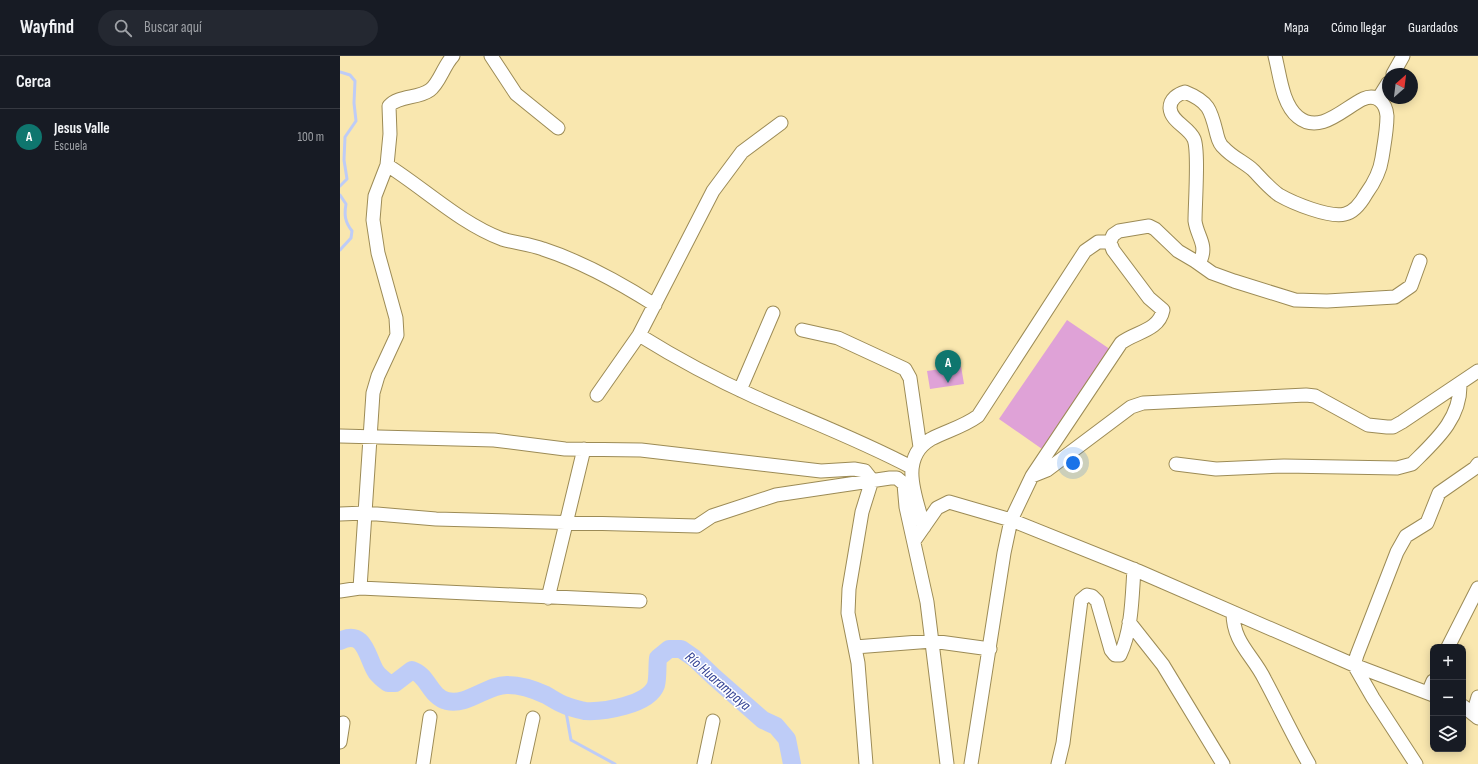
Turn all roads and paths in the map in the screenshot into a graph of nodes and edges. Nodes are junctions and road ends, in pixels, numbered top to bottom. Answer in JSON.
{"nodes":[{"id":1,"x":453,"y":56,"type":"edge"},
{"id":2,"x":491,"y":56,"type":"edge"},
{"id":3,"x":1275,"y":56,"type":"edge"},
{"id":4,"x":1402,"y":56,"type":"edge"},
{"id":5,"x":1396,"y":68,"type":"edge"},
{"id":6,"x":1382,"y":93,"type":"edge"},
{"id":7,"x":1378,"y":99,"type":"junction"},
{"id":8,"x":781,"y":123,"type":"dead end"},
{"id":9,"x":558,"y":128,"type":"dead end"},
{"id":10,"x":387,"y":165,"type":"junction"},
{"id":11,"x":1110,"y":242,"type":"junction"},
{"id":12,"x":1195,"y":261,"type":"junction"},
{"id":13,"x":1420,"y":261,"type":"dead end"},
{"id":14,"x":654,"y":305,"type":"junction"},
{"id":15,"x":773,"y":313,"type":"dead end"},
{"id":16,"x":802,"y":330,"type":"dead end"},
{"id":17,"x":639,"y":335,"type":"junction"},
{"id":18,"x":1478,"y":372,"type":"edge"},
{"id":19,"x":1460,"y":384,"type":"junction"},
{"id":20,"x":740,"y":390,"type":"junction"},
{"id":21,"x":597,"y":395,"type":"dead end"},
{"id":22,"x":340,"y":436,"type":"edge"},
{"id":23,"x":369,"y":437,"type":"junction"},
{"id":24,"x":920,"y":448,"type":"junction"},
{"id":25,"x":584,"y":449,"type":"junction"},
{"id":26,"x":1176,"y":464,"type":"dead end"},
{"id":27,"x":1478,"y":464,"type":"edge"},
{"id":28,"x":911,"y":467,"type":"junction"},
{"id":29,"x":1032,"y":476,"type":"junction"},
{"id":30,"x":872,"y":480,"type":"junction"},
{"id":31,"x":365,"y":513,"type":"junction"},
{"id":32,"x":340,"y":514,"type":"edge"},
{"id":33,"x":1012,"y":520,"type":"junction"},
{"id":34,"x":566,"y":522,"type":"junction"},
{"id":35,"x":924,"y":527,"type":"junction"},
{"id":36,"x":914,"y":541,"type":"junction"},
{"id":37,"x":1134,"y":570,"type":"junction"},
{"id":38,"x":360,"y":588,"type":"junction"},
{"id":39,"x":1478,"y":588,"type":"edge"},
{"id":40,"x":340,"y":591,"type":"edge"},
{"id":41,"x":548,"y":598,"type":"junction"},
{"id":42,"x":640,"y":602,"type":"dead end"},
{"id":43,"x":1233,"y":612,"type":"junction"},
{"id":44,"x":1129,"y":622,"type":"junction"},
{"id":45,"x":932,"y":641,"type":"junction"},
{"id":46,"x":1450,"y":644,"type":"edge"},
{"id":47,"x":855,"y":647,"type":"junction"},
{"id":48,"x":990,"y":649,"type":"junction"},
{"id":49,"x":1354,"y":665,"type":"junction"},
{"id":50,"x":1430,"y":690,"type":"edge"},
{"id":51,"x":1478,"y":697,"type":"edge"},
{"id":52,"x":1471,"y":713,"type":"edge"},
{"id":53,"x":430,"y":717,"type":"dead end"},
{"id":54,"x":533,"y":718,"type":"dead end"},
{"id":55,"x":713,"y":721,"type":"dead end"},
{"id":56,"x":343,"y":723,"type":"dead end"},
{"id":57,"x":340,"y":742,"type":"edge"},
{"id":58,"x":423,"y":764,"type":"edge"},
{"id":59,"x":523,"y":764,"type":"edge"},
{"id":60,"x":704,"y":764,"type":"edge"},
{"id":61,"x":866,"y":764,"type":"edge"},
{"id":62,"x":947,"y":764,"type":"edge"},
{"id":63,"x":971,"y":764,"type":"edge"},
{"id":64,"x":1058,"y":764,"type":"edge"},
{"id":65,"x":1223,"y":764,"type":"edge"},
{"id":66,"x":1308,"y":764,"type":"edge"},
{"id":67,"x":1416,"y":764,"type":"edge"}],
"edges":[{"from":1,"to":10,"type":"street"},
{"from":2,"to":9,"type":"street"},
{"from":3,"to":7,"type":"street"},
{"from":4,"to":5,"type":"street"},
{"from":6,"to":7,"type":"street"},
{"from":7,"to":12,"type":"street"},
{"from":8,"to":14,"type":"street"},
{"from":10,"to":14,"type":"street"},
{"from":10,"to":23,"type":"street"},
{"from":11,"to":12,"type":"street"},
{"from":11,"to":24,"type":"street"},
{"from":11,"to":29,"type":"street"},
{"from":12,"to":13,"type":"street"},
{"from":14,"to":17,"type":"street"},
{"from":15,"to":20,"type":"street"},
{"from":16,"to":24,"type":"street"},
{"from":17,"to":20,"type":"street"},
{"from":17,"to":21,"type":"street"},
{"from":18,"to":19,"type":"street"},
{"from":19,"to":26,"type":"street"},
{"from":19,"to":29,"type":"street"},
{"from":20,"to":28,"type":"street"},
{"from":22,"to":23,"type":"street"},
{"from":23,"to":25,"type":"street"},
{"from":23,"to":31,"type":"street"},
{"from":24,"to":28,"type":"street"},
{"from":25,"to":30,"type":"street"},
{"from":25,"to":34,"type":"street"},
{"from":27,"to":49,"type":"street"},
{"from":28,"to":35,"type":"street"},
{"from":29,"to":33,"type":"street"},
{"from":30,"to":34,"type":"street"},
{"from":30,"to":36,"type":"street"},
{"from":30,"to":47,"type":"street"},
{"from":31,"to":32,"type":"street"},
{"from":31,"to":34,"type":"street"},
{"from":31,"to":38,"type":"street"},
{"from":33,"to":35,"type":"street"},
{"from":33,"to":37,"type":"street"},
{"from":33,"to":48,"type":"street"},
{"from":34,"to":41,"type":"street"},
{"from":35,"to":36,"type":"street"},
{"from":36,"to":45,"type":"street"},
{"from":37,"to":43,"type":"street"},
{"from":37,"to":44,"type":"street"},
{"from":38,"to":40,"type":"street"},
{"from":38,"to":41,"type":"street"},
{"from":39,"to":46,"type":"street"},
{"from":41,"to":42,"type":"street"},
{"from":43,"to":49,"type":"street"},
{"from":43,"to":66,"type":"street"},
{"from":44,"to":64,"type":"street"},
{"from":44,"to":65,"type":"street"},
{"from":45,"to":47,"type":"street"},
{"from":45,"to":48,"type":"street"},
{"from":45,"to":62,"type":"street"},
{"from":47,"to":61,"type":"street"},
{"from":48,"to":63,"type":"street"},
{"from":49,"to":50,"type":"street"},
{"from":49,"to":67,"type":"street"},
{"from":51,"to":52,"type":"street"},
{"from":53,"to":58,"type":"street"},
{"from":54,"to":59,"type":"street"},
{"from":55,"to":60,"type":"street"},
{"from":56,"to":57,"type":"street"}]}
